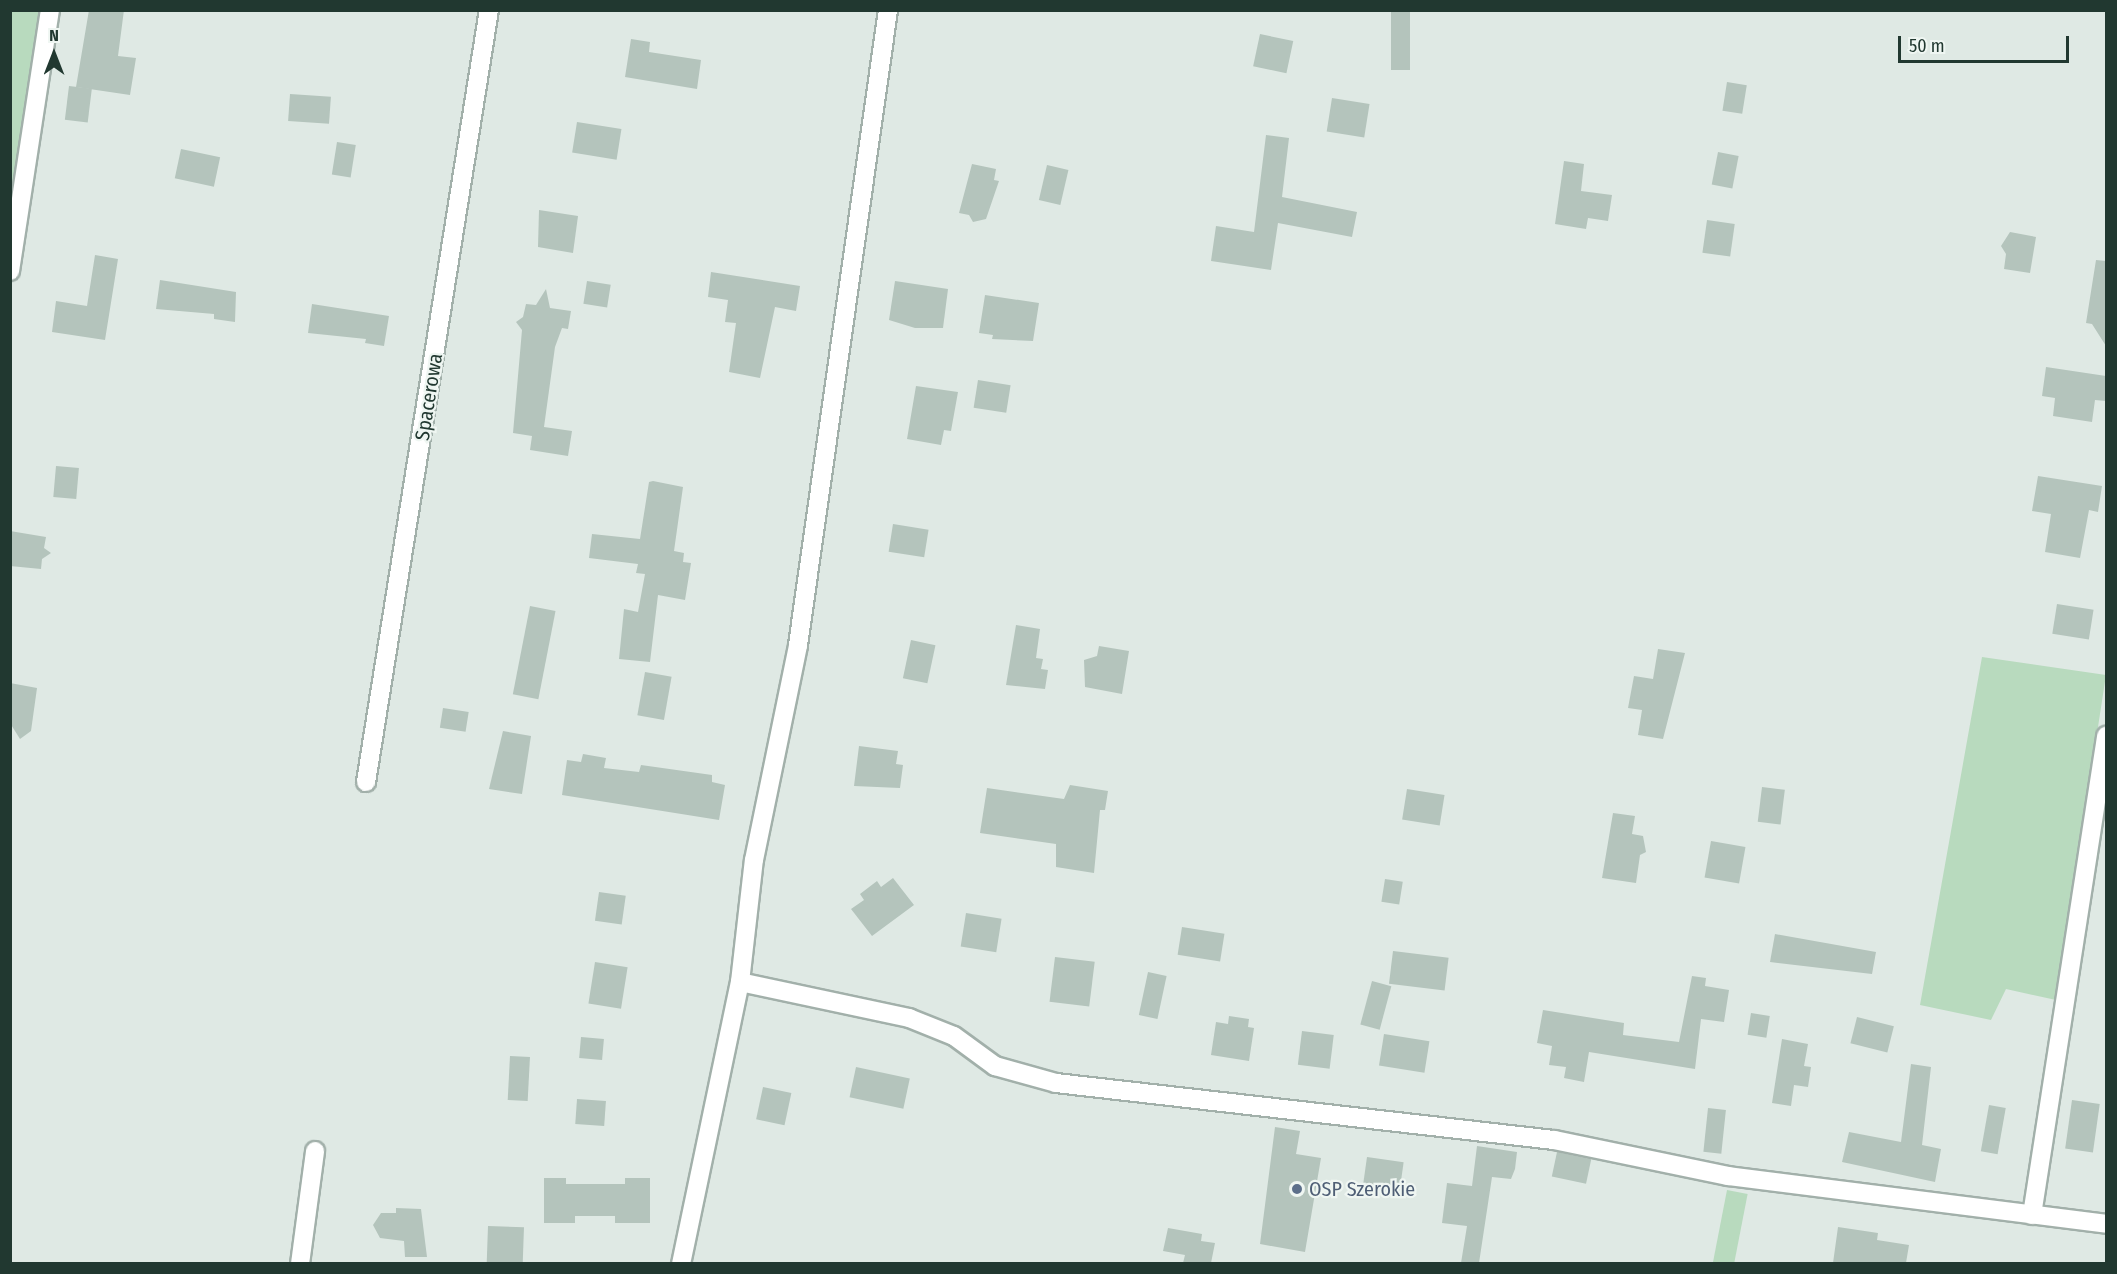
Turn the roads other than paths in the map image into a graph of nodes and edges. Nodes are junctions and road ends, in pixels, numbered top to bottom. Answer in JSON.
{"nodes":[{"id":1,"x":50,"y":10,"type":"edge"},
{"id":2,"x":489,"y":10,"type":"edge"},
{"id":3,"x":888,"y":10,"type":"edge"},
{"id":4,"x":10,"y":271,"type":"edge"},
{"id":5,"x":2106,"y":736,"type":"edge"},
{"id":6,"x":366,"y":782,"type":"dead end"},
{"id":7,"x":740,"y":982,"type":"junction"},
{"id":8,"x":315,"y":1151,"type":"dead end"},
{"id":9,"x":2032,"y":1215,"type":"junction"},
{"id":10,"x":2106,"y":1224,"type":"edge"},
{"id":11,"x":300,"y":1263,"type":"edge"},
{"id":12,"x":681,"y":1263,"type":"edge"}],
"edges":[{"from":1,"to":4,"type":"street"},
{"from":2,"to":6,"type":"street","name":"Spacerowa"},
{"from":3,"to":7,"type":"street"},
{"from":5,"to":9,"type":"street"},
{"from":7,"to":9,"type":"street"},
{"from":7,"to":12,"type":"street"},
{"from":8,"to":11,"type":"street"},
{"from":9,"to":10,"type":"street"}]}
